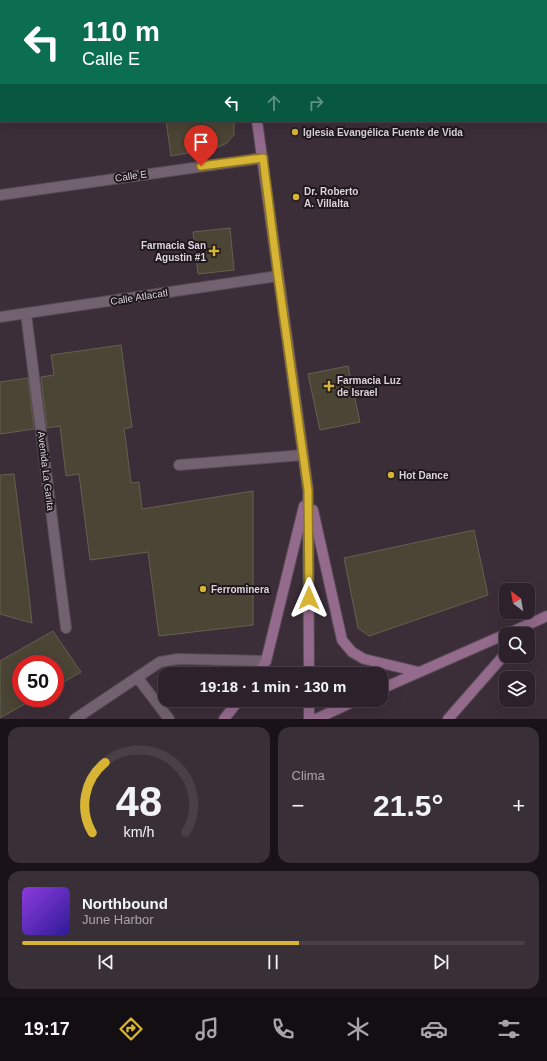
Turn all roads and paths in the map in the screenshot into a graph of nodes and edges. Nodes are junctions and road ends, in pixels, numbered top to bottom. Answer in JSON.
{"nodes":[{"id":1,"x":257,"y":122,"type":"edge"},
{"id":2,"x":263,"y":158,"type":"junction"},
{"id":3,"x":0,"y":195,"type":"edge"},
{"id":4,"x":278,"y":276,"type":"junction"},
{"id":5,"x":26,"y":314,"type":"junction"},
{"id":6,"x":0,"y":317,"type":"edge"},
{"id":7,"x":303,"y":455,"type":"junction"},
{"id":8,"x":179,"y":465,"type":"dead end"},
{"id":9,"x":308,"y":490,"type":"junction"},
{"id":10,"x":547,"y":616,"type":"edge"},
{"id":11,"x":533,"y":623,"type":"junction"},
{"id":12,"x":523,"y":627,"type":"edge"},
{"id":13,"x":529,"y":627,"type":"edge"},
{"id":14,"x":66,"y":628,"type":"dead end"},
{"id":15,"x":499,"y":637,"type":"edge"},
{"id":16,"x":499,"y":661,"type":"edge"},
{"id":17,"x":266,"y":662,"type":"junction"},
{"id":18,"x":263,"y":667,"type":"edge"},
{"id":19,"x":309,"y":667,"type":"edge"},
{"id":20,"x":419,"y":672,"type":"junction"},
{"id":21,"x":137,"y":677,"type":"junction"},
{"id":22,"x":388,"y":686,"type":"edge"},
{"id":23,"x":233,"y":707,"type":"edge"},
{"id":24,"x":309,"y":707,"type":"edge"},
{"id":25,"x":342,"y":707,"type":"edge"},
{"id":26,"x":75,"y":719,"type":"edge"},
{"id":27,"x":169,"y":719,"type":"edge"},
{"id":28,"x":224,"y":719,"type":"edge"},
{"id":29,"x":310,"y":719,"type":"edge"},
{"id":30,"x":316,"y":719,"type":"edge"},
{"id":31,"x":448,"y":719,"type":"edge"}],
"edges":[{"from":1,"to":2,"type":"main road"},
{"from":2,"to":3,"type":"street","name":"Calle E"},
{"from":2,"to":4,"type":"main road"},
{"from":4,"to":5,"type":"street","name":"Calle Atlacatl"},
{"from":4,"to":7,"type":"main road"},
{"from":5,"to":6,"type":"street","name":"Calle Atlacatl"},
{"from":5,"to":14,"type":"street","name":"Avenida La Garita"},
{"from":7,"to":8,"type":"street"},
{"from":7,"to":9,"type":"main road"},
{"from":9,"to":17,"type":"main road"},
{"from":9,"to":19,"type":"main road"},
{"from":9,"to":20,"type":"main road"},
{"from":10,"to":11,"type":"main road"},
{"from":11,"to":12,"type":"main road"},
{"from":11,"to":13,"type":"main road"},
{"from":15,"to":20,"type":"main road"},
{"from":16,"to":31,"type":"main road"},
{"from":17,"to":18,"type":"main road"},
{"from":17,"to":21,"type":"street"},
{"from":20,"to":22,"type":"main road"},
{"from":21,"to":26,"type":"street"},
{"from":21,"to":27,"type":"street"},
{"from":23,"to":28,"type":"main road"},
{"from":24,"to":29,"type":"main road"},
{"from":25,"to":30,"type":"main road"}]}
